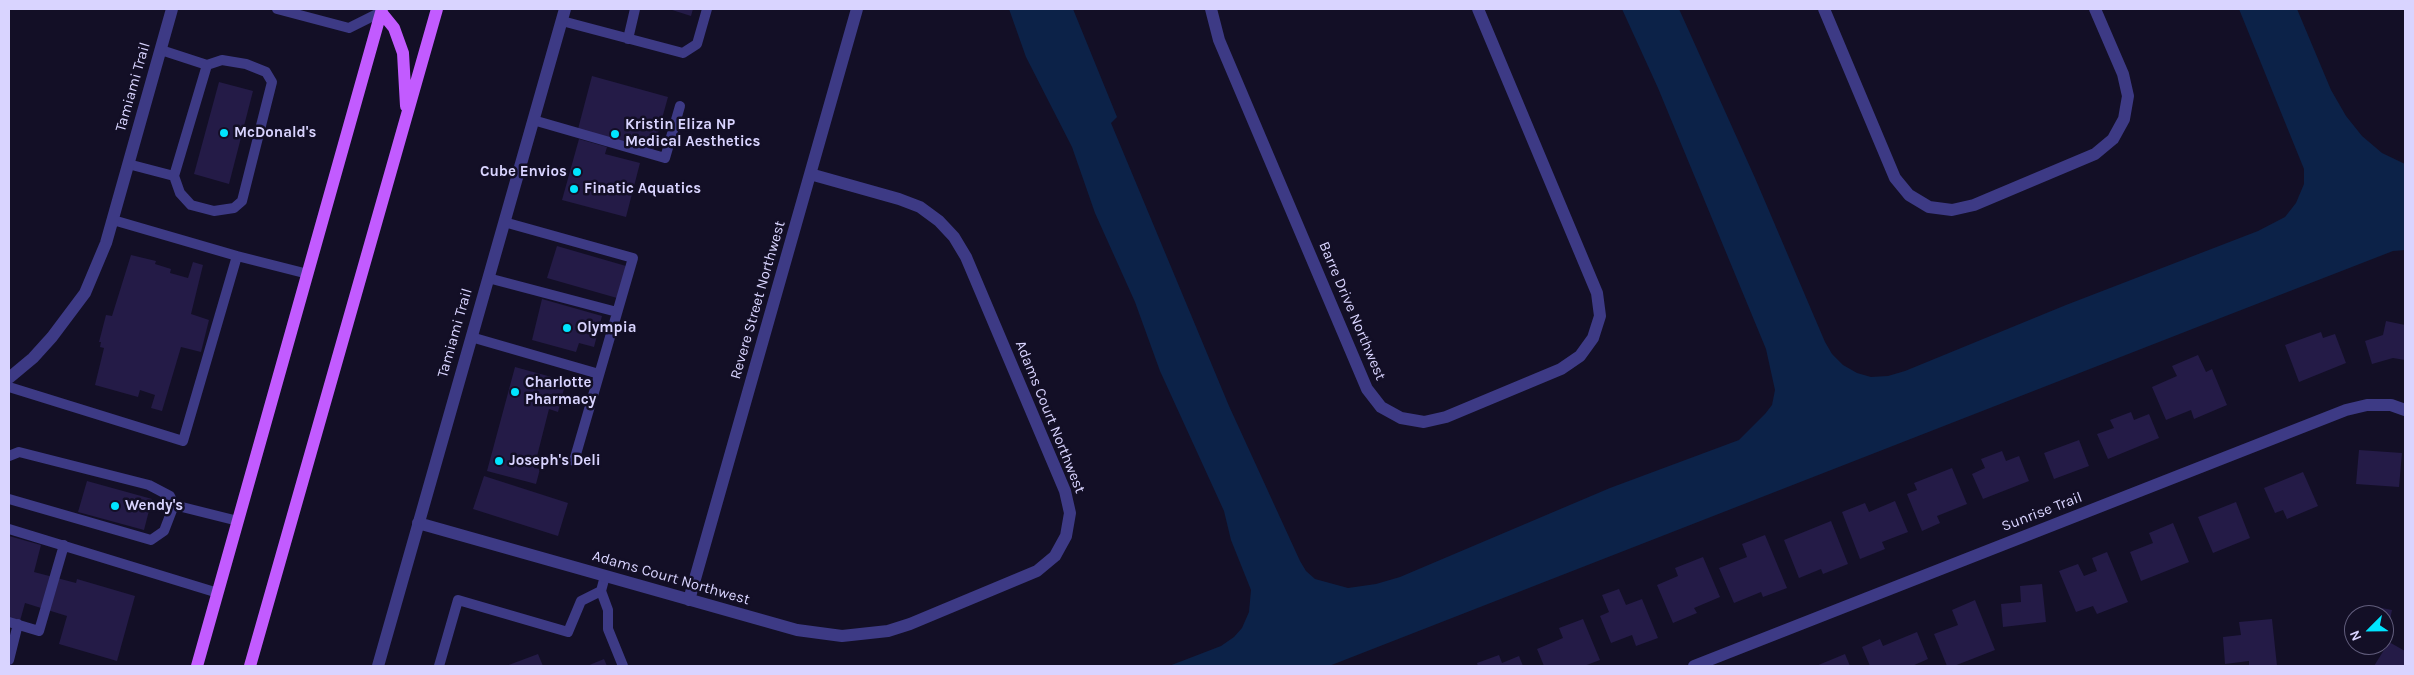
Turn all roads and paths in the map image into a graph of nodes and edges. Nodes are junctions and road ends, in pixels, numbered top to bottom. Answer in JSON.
{"nodes":[{"id":1,"x":172,"y":9,"type":"edge"},
{"id":2,"x":277,"y":9,"type":"edge"},
{"id":3,"x":437,"y":9,"type":"edge"},
{"id":4,"x":636,"y":9,"type":"edge"},
{"id":5,"x":707,"y":9,"type":"edge"},
{"id":6,"x":857,"y":9,"type":"edge"},
{"id":7,"x":1210,"y":9,"type":"edge"},
{"id":8,"x":1478,"y":9,"type":"edge"},
{"id":9,"x":1824,"y":9,"type":"edge"},
{"id":10,"x":2095,"y":9,"type":"edge"},
{"id":11,"x":380,"y":10,"type":"edge"},
{"id":12,"x":564,"y":15,"type":"edge"},
{"id":13,"x":628,"y":39,"type":"junction"},
{"id":14,"x":161,"y":50,"type":"junction"},
{"id":15,"x":207,"y":65,"type":"junction"},
{"id":16,"x":680,"y":106,"type":"dead end"},
{"id":17,"x":407,"y":116,"type":"junction"},
{"id":18,"x":533,"y":120,"type":"junction"},
{"id":19,"x":128,"y":164,"type":"junction"},
{"id":20,"x":810,"y":174,"type":"junction"},
{"id":21,"x":174,"y":176,"type":"junction"},
{"id":22,"x":113,"y":220,"type":"junction"},
{"id":23,"x":504,"y":222,"type":"junction"},
{"id":24,"x":238,"y":256,"type":"junction"},
{"id":25,"x":308,"y":274,"type":"junction"},
{"id":26,"x":488,"y":278,"type":"junction"},
{"id":27,"x":617,"y":312,"type":"junction"},
{"id":28,"x":471,"y":337,"type":"junction"},
{"id":29,"x":599,"y":374,"type":"junction"},
{"id":30,"x":9,"y":378,"type":"edge"},
{"id":31,"x":9,"y":387,"type":"edge"},
{"id":32,"x":2405,"y":410,"type":"edge"},
{"id":33,"x":9,"y":456,"type":"edge"},
{"id":34,"x":574,"y":461,"type":"dead end"},
{"id":35,"x":9,"y":499,"type":"edge"},
{"id":36,"x":174,"y":505,"type":"junction"},
{"id":37,"x":238,"y":521,"type":"junction"},
{"id":38,"x":418,"y":523,"type":"junction"},
{"id":39,"x":9,"y":529,"type":"edge"},
{"id":40,"x":64,"y":545,"type":"junction"},
{"id":41,"x":605,"y":576,"type":"junction"},
{"id":42,"x":601,"y":591,"type":"junction"},
{"id":43,"x":218,"y":593,"type":"junction"},
{"id":44,"x":690,"y":600,"type":"junction"},
{"id":45,"x":14,"y":623,"type":"edge"},
{"id":46,"x":9,"y":660,"type":"edge"},
{"id":47,"x":197,"y":666,"type":"edge"},
{"id":48,"x":250,"y":666,"type":"edge"},
{"id":49,"x":378,"y":666,"type":"edge"},
{"id":50,"x":439,"y":666,"type":"edge"},
{"id":51,"x":623,"y":666,"type":"edge"},
{"id":52,"x":1694,"y":666,"type":"edge"}],
"edges":[{"from":1,"to":14,"type":"street","name":"Tamiami Trail"},
{"from":2,"to":11,"type":"lane"},
{"from":3,"to":17,"type":"main road"},
{"from":4,"to":13,"type":"lane"},
{"from":5,"to":13,"type":"lane"},
{"from":6,"to":20,"type":"street","name":"Revere Street Northwest"},
{"from":7,"to":8,"type":"street","name":"Barre Drive Northwest"},
{"from":9,"to":10,"type":"street"},
{"from":11,"to":17,"type":"main road"},
{"from":11,"to":25,"type":"main road"},
{"from":12,"to":13,"type":"lane"},
{"from":12,"to":18,"type":"street","name":"Tamiami Trail"},
{"from":14,"to":15,"type":"lane"},
{"from":14,"to":19,"type":"street","name":"Tamiami Trail"},
{"from":15,"to":21,"type":"lane"},
{"from":15,"to":21,"type":"lane"},
{"from":16,"to":18,"type":"lane"},
{"from":17,"to":48,"type":"main road"},
{"from":18,"to":23,"type":"street","name":"Tamiami Trail"},
{"from":19,"to":21,"type":"lane"},
{"from":19,"to":22,"type":"street","name":"Tamiami Trail"},
{"from":20,"to":44,"type":"street","name":"Revere Street Northwest"},
{"from":20,"to":44,"type":"street","name":"Adams Court Northwest"},
{"from":22,"to":24,"type":"lane"},
{"from":22,"to":30,"type":"street","name":"Tamiami Trail"},
{"from":23,"to":26,"type":"street","name":"Tamiami Trail"},
{"from":23,"to":27,"type":"lane"},
{"from":24,"to":25,"type":"lane"},
{"from":24,"to":31,"type":"lane"},
{"from":25,"to":37,"type":"main road"},
{"from":26,"to":27,"type":"lane"},
{"from":26,"to":28,"type":"street","name":"Tamiami Trail"},
{"from":27,"to":29,"type":"lane"},
{"from":28,"to":29,"type":"lane"},
{"from":28,"to":38,"type":"street","name":"Tamiami Trail"},
{"from":29,"to":34,"type":"lane"},
{"from":32,"to":52,"type":"street","name":"Sunrise Trail"},
{"from":33,"to":36,"type":"lane"},
{"from":35,"to":36,"type":"lane"},
{"from":36,"to":37,"type":"lane"},
{"from":37,"to":43,"type":"main road"},
{"from":38,"to":41,"type":"street","name":"Adams Court Northwest"},
{"from":38,"to":49,"type":"street","name":"Tamiami Trail"},
{"from":39,"to":40,"type":"lane"},
{"from":40,"to":43,"type":"lane"},
{"from":40,"to":45,"type":"lane"},
{"from":41,"to":42,"type":"lane"},
{"from":41,"to":44,"type":"street","name":"Adams Court Northwest"},
{"from":42,"to":50,"type":"lane"},
{"from":42,"to":51,"type":"lane"},
{"from":43,"to":47,"type":"main road"},
{"from":45,"to":46,"type":"lane"}]}
